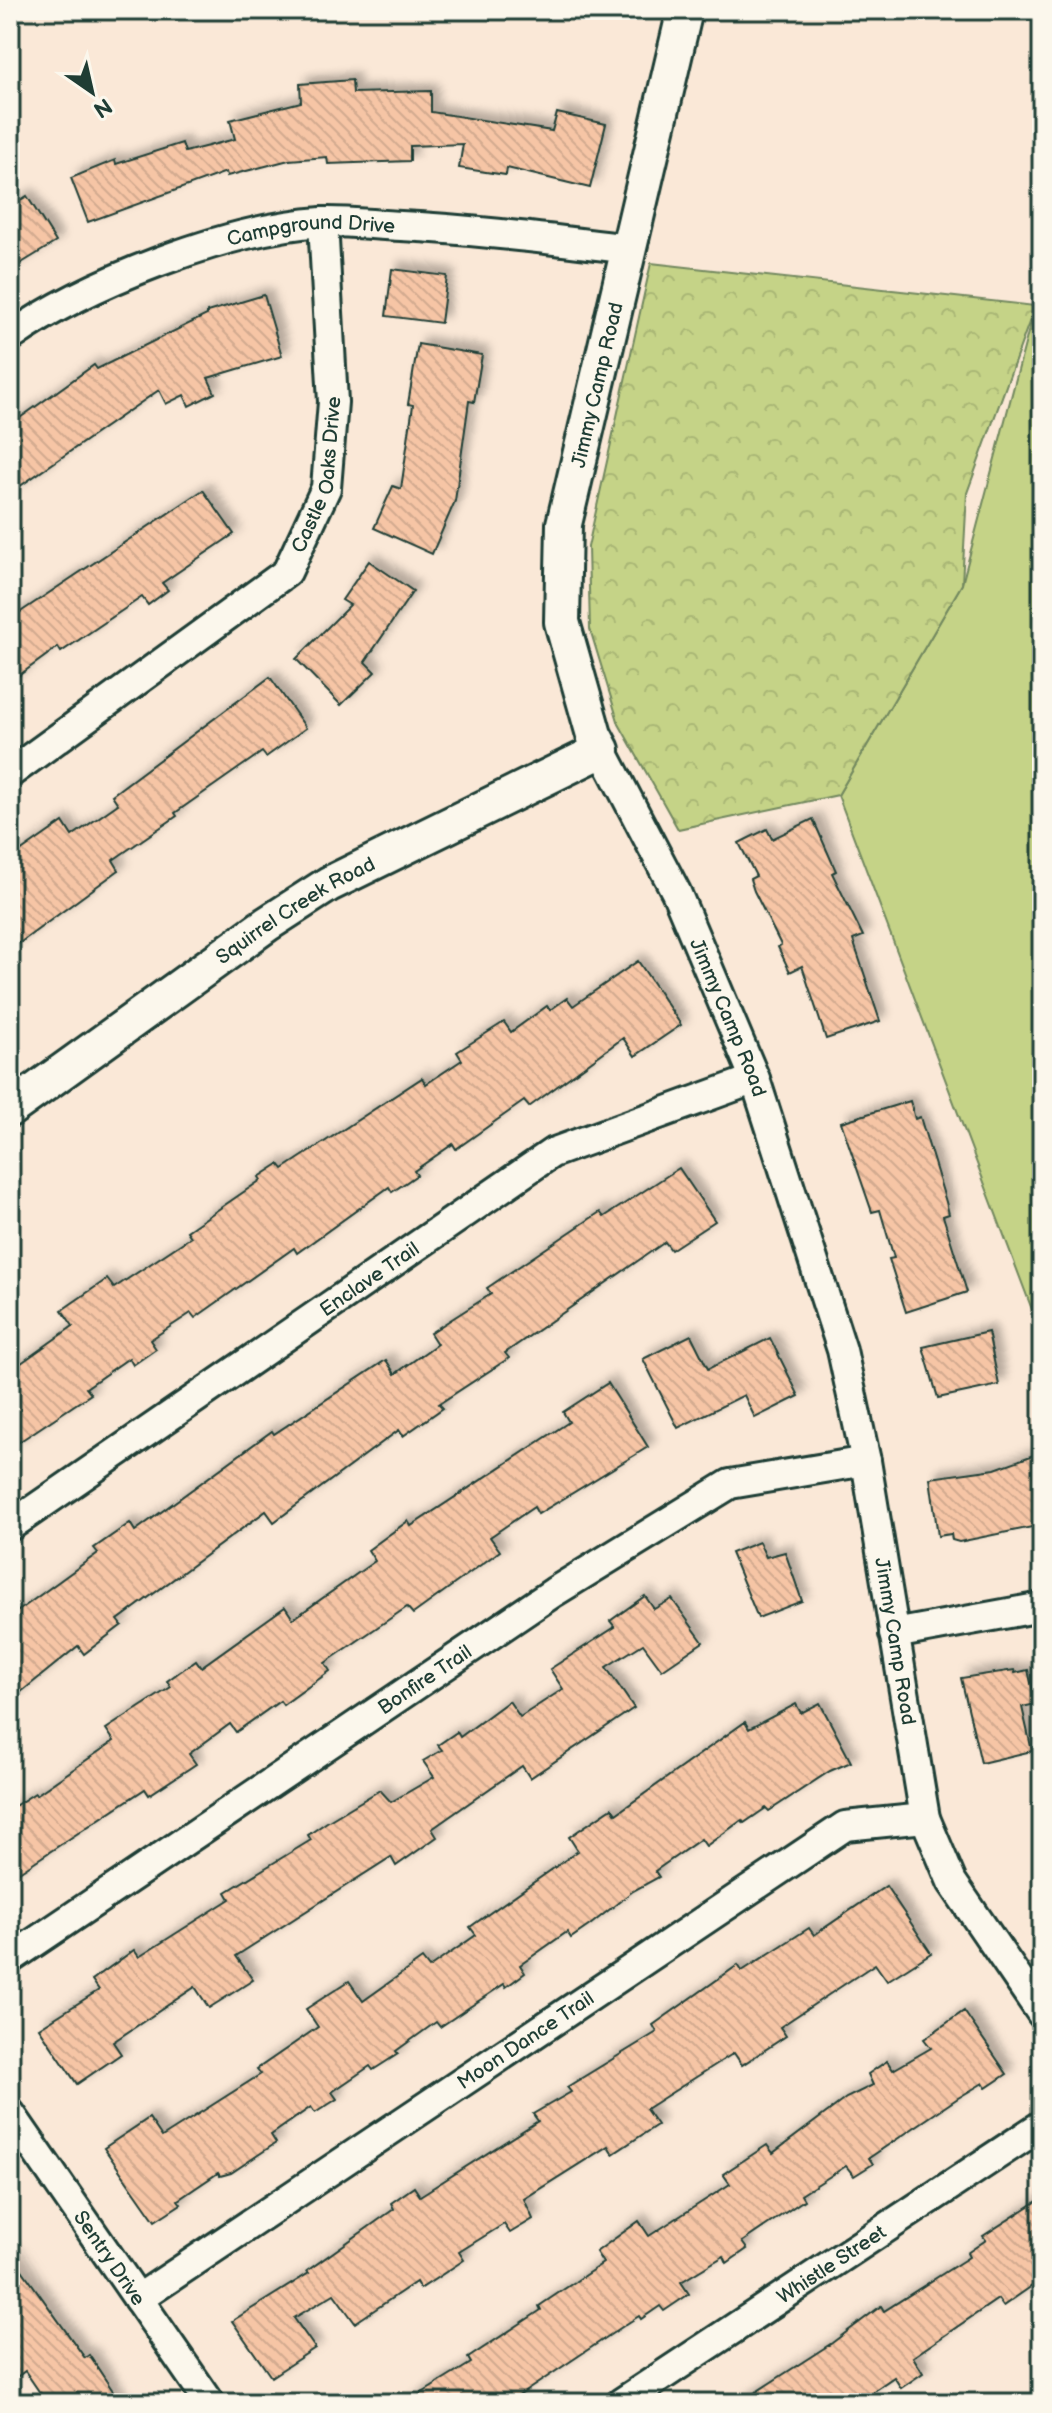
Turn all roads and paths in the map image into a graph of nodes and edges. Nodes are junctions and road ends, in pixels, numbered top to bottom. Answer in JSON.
{"nodes":[{"id":1,"x":685,"y":10,"type":"edge"},
{"id":2,"x":323,"y":222,"type":"junction"},
{"id":3,"x":631,"y":249,"type":"junction"},
{"id":4,"x":10,"y":337,"type":"edge"},
{"id":5,"x":602,"y":750,"type":"junction"},
{"id":6,"x":10,"y":773,"type":"edge"},
{"id":7,"x":755,"y":1079,"type":"junction"},
{"id":8,"x":10,"y":1109,"type":"edge"},
{"id":9,"x":866,"y":1461,"type":"junction"},
{"id":10,"x":10,"y":1526,"type":"edge"},
{"id":11,"x":1042,"y":1607,"type":"edge"},
{"id":12,"x":894,"y":1634,"type":"junction"},
{"id":13,"x":925,"y":1818,"type":"junction"},
{"id":14,"x":10,"y":1959,"type":"edge"},
{"id":15,"x":1042,"y":2014,"type":"edge"},
{"id":16,"x":10,"y":2113,"type":"edge"},
{"id":17,"x":1042,"y":2125,"type":"edge"},
{"id":18,"x":138,"y":2299,"type":"junction"},
{"id":19,"x":210,"y":2403,"type":"edge"},
{"id":20,"x":621,"y":2403,"type":"edge"}],
"edges":[{"from":1,"to":3,"type":"street","name":"Jimmy Camp Road"},
{"from":2,"to":3,"type":"street","name":"Campground Drive"},
{"from":2,"to":4,"type":"street","name":"Campground Drive"},
{"from":2,"to":6,"type":"street","name":"Castle Oaks Drive"},
{"from":3,"to":5,"type":"street","name":"Jimmy Camp Road"},
{"from":5,"to":7,"type":"street","name":"Jimmy Camp Road"},
{"from":5,"to":8,"type":"street","name":"Squirrel Creek Road"},
{"from":7,"to":9,"type":"street","name":"Jimmy Camp Road"},
{"from":7,"to":10,"type":"street","name":"Enclave Trail"},
{"from":9,"to":12,"type":"street","name":"Jimmy Camp Road"},
{"from":9,"to":14,"type":"street","name":"Bonfire Trail"},
{"from":11,"to":12,"type":"street"},
{"from":12,"to":13,"type":"street","name":"Jimmy Camp Road"},
{"from":13,"to":15,"type":"street","name":"Jimmy Camp Road"},
{"from":13,"to":18,"type":"street","name":"Moon Dance Trail"},
{"from":16,"to":18,"type":"street","name":"Sentry Drive"},
{"from":17,"to":20,"type":"street","name":"Whistle Street"},
{"from":18,"to":19,"type":"street","name":"Sentry Drive"}]}
